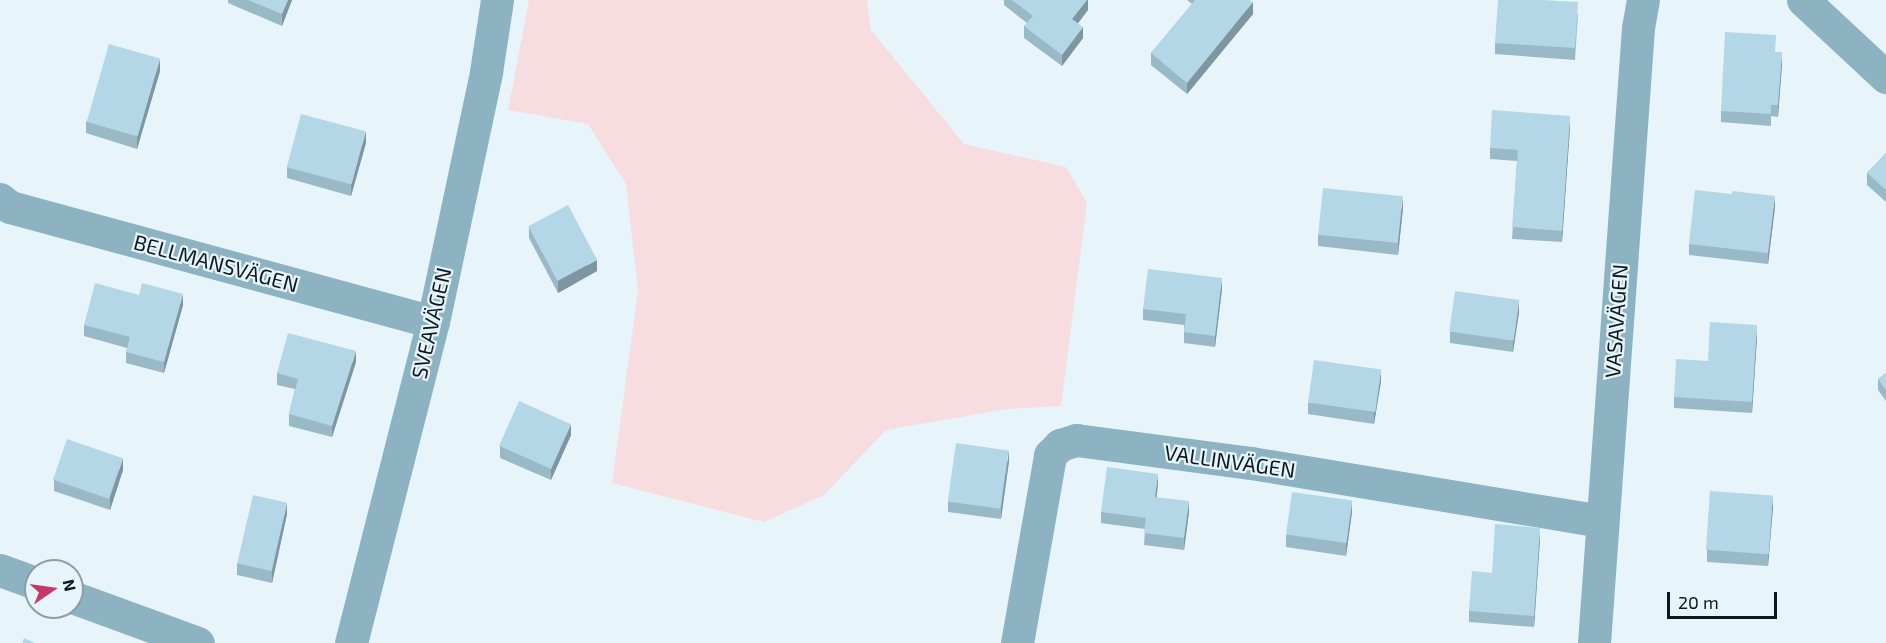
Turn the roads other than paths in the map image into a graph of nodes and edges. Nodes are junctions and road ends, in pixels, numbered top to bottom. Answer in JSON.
{"nodes":[{"id":1,"x":497,"y":0,"type":"edge"},
{"id":2,"x":1643,"y":0,"type":"edge"},
{"id":3,"x":1803,"y":0,"type":"edge"},
{"id":4,"x":1886,"y":77,"type":"edge"},
{"id":5,"x":0,"y":199,"type":"edge"},
{"id":6,"x":433,"y":322,"type":"junction"},
{"id":7,"x":1602,"y":521,"type":"junction"},
{"id":8,"x":0,"y":570,"type":"edge"},
{"id":9,"x":24,"y":579,"type":"edge"},
{"id":10,"x":84,"y":601,"type":"edge"},
{"id":11,"x":198,"y":643,"type":"edge"},
{"id":12,"x":351,"y":643,"type":"edge"},
{"id":13,"x":1017,"y":643,"type":"edge"},
{"id":14,"x":1593,"y":643,"type":"edge"}],
"edges":[{"from":1,"to":6,"type":"street","name":"SVEAVÄGEN"},
{"from":2,"to":7,"type":"street","name":"VASAVÄGEN"},
{"from":3,"to":4,"type":"street"},
{"from":5,"to":6,"type":"street","name":"BELLMANSVÄGEN"},
{"from":6,"to":12,"type":"street","name":"SVEAVÄGEN"},
{"from":7,"to":13,"type":"street","name":"VALLINVÄGEN"},
{"from":7,"to":14,"type":"street","name":"VASAVÄGEN"},
{"from":8,"to":9,"type":"street"},
{"from":10,"to":11,"type":"street"}]}
